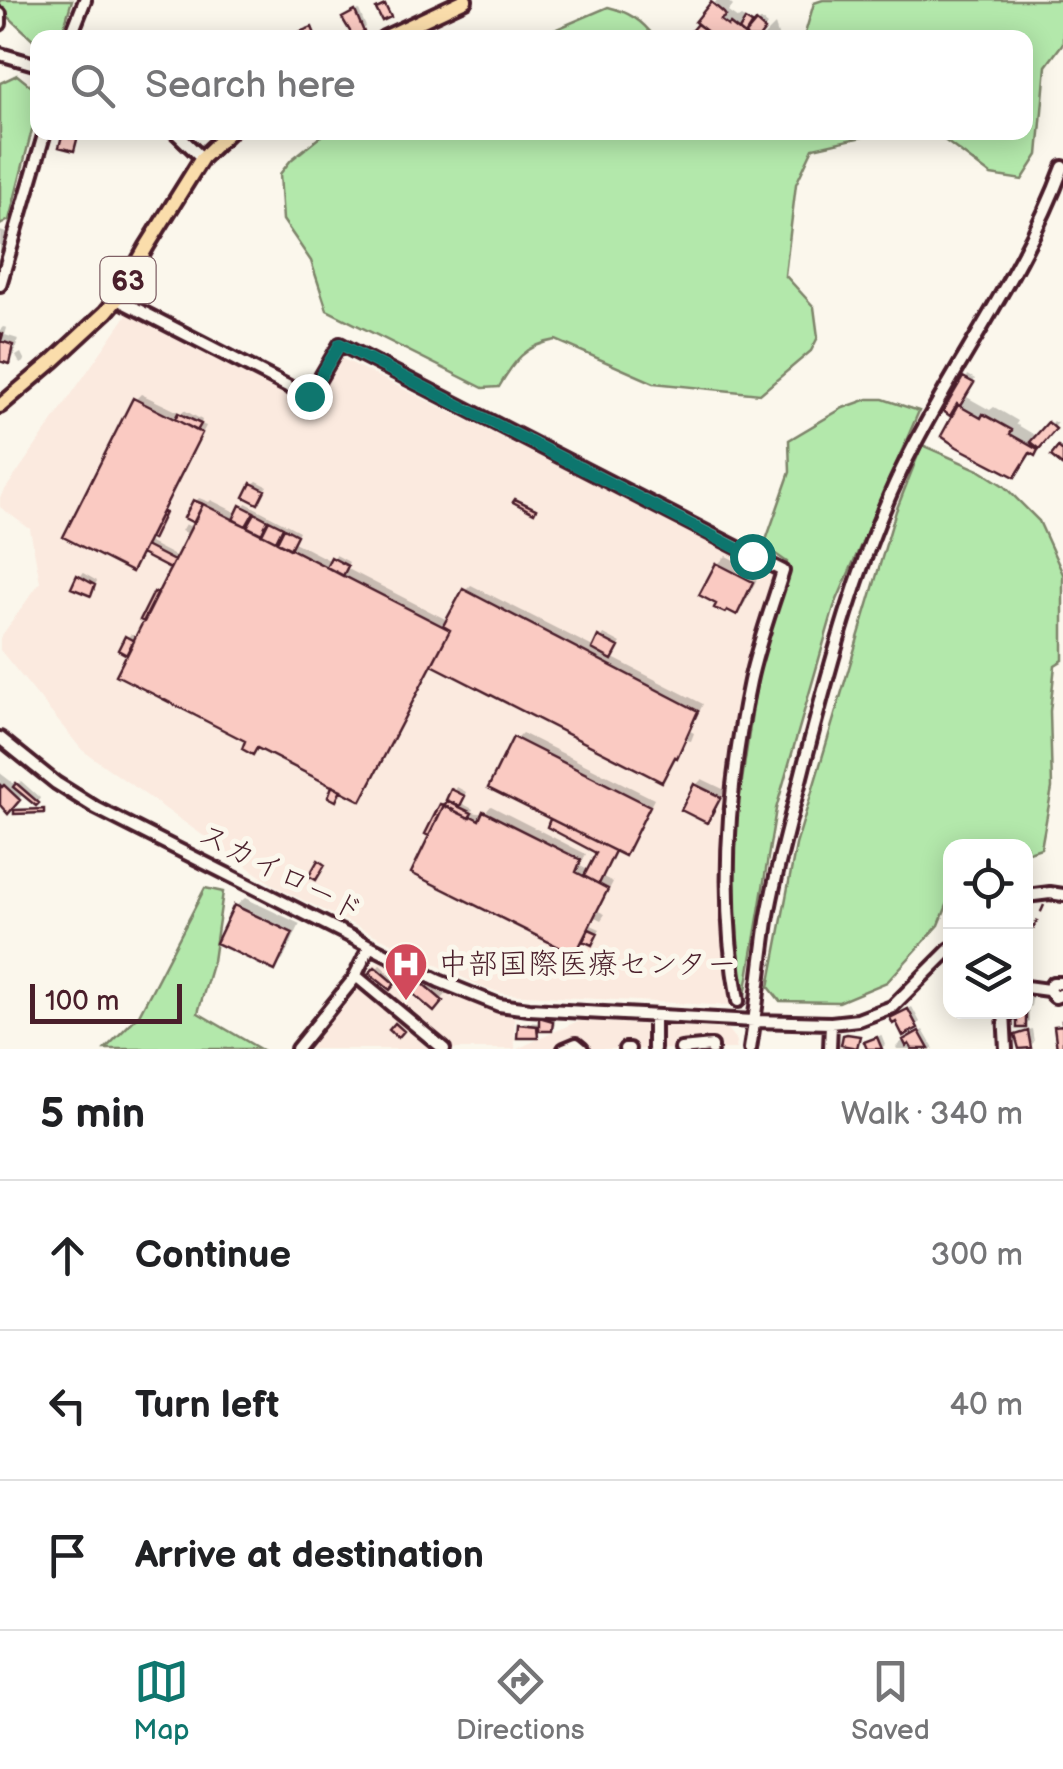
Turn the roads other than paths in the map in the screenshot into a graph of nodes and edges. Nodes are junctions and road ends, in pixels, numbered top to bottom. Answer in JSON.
{"nodes":[{"id":1,"x":85,"y":0,"type":"edge"},
{"id":2,"x":465,"y":0,"type":"edge"},
{"id":3,"x":0,"y":14,"type":"edge"},
{"id":4,"x":0,"y":24,"type":"edge"},
{"id":5,"x":73,"y":30,"type":"edge"},
{"id":6,"x":401,"y":30,"type":"edge"},
{"id":7,"x":0,"y":54,"type":"edge"},
{"id":8,"x":30,"y":63,"type":"edge"},
{"id":9,"x":43,"y":140,"type":"edge"},
{"id":10,"x":183,"y":140,"type":"edge"},
{"id":11,"x":221,"y":140,"type":"edge"},
{"id":12,"x":202,"y":158,"type":"junction"},
{"id":13,"x":1063,"y":167,"type":"edge"},
{"id":14,"x":0,"y":286,"type":"edge"},
{"id":15,"x":117,"y":298,"type":"junction"},
{"id":16,"x":0,"y":406,"type":"edge"},
{"id":17,"x":0,"y":738,"type":"edge"},
{"id":18,"x":1033,"y":895,"type":"edge"},
{"id":19,"x":1063,"y":895,"type":"edge"},
{"id":20,"x":370,"y":946,"type":"junction"},
{"id":21,"x":943,"y":956,"type":"edge"},
{"id":22,"x":356,"y":976,"type":"junction"},
{"id":23,"x":1063,"y":983,"type":"edge"},
{"id":24,"x":1033,"y":988,"type":"edge"},
{"id":25,"x":1048,"y":990,"type":"junction"},
{"id":26,"x":1063,"y":994,"type":"edge"},
{"id":27,"x":738,"y":1000,"type":"dead end"},
{"id":28,"x":654,"y":1016,"type":"junction"},
{"id":29,"x":1004,"y":1019,"type":"edge"},
{"id":30,"x":754,"y":1021,"type":"junction"},
{"id":31,"x":831,"y":1023,"type":"junction"},
{"id":32,"x":297,"y":1049,"type":"edge"},
{"id":33,"x":443,"y":1049,"type":"edge"},
{"id":34,"x":564,"y":1049,"type":"edge"},
{"id":35,"x":582,"y":1049,"type":"edge"},
{"id":36,"x":654,"y":1049,"type":"edge"},
{"id":37,"x":681,"y":1049,"type":"edge"},
{"id":38,"x":712,"y":1049,"type":"edge"},
{"id":39,"x":750,"y":1049,"type":"edge"},
{"id":40,"x":830,"y":1049,"type":"edge"},
{"id":41,"x":1006,"y":1049,"type":"edge"}],
"edges":[{"from":1,"to":5,"type":"street"},
{"from":2,"to":6,"type":"main road"},
{"from":3,"to":4,"type":"street"},
{"from":7,"to":8,"type":"street"},
{"from":9,"to":14,"type":"street"},
{"from":10,"to":12,"type":"street"},
{"from":11,"to":12,"type":"main road","number":"63"},
{"from":12,"to":15,"type":"main road","number":"63"},
{"from":13,"to":30,"type":"street"},
{"from":15,"to":16,"type":"main road","number":"63"},
{"from":15,"to":27,"type":"street"},
{"from":17,"to":20,"type":"street","name":"スカイロード"},
{"from":18,"to":19,"type":"street"},
{"from":20,"to":22,"type":"street"},
{"from":20,"to":28,"type":"street","name":"スカイロード"},
{"from":21,"to":31,"type":"street","name":"スカイロード"},
{"from":22,"to":32,"type":"street"},
{"from":22,"to":33,"type":"street"},
{"from":23,"to":25,"type":"street"},
{"from":24,"to":25,"type":"street"},
{"from":25,"to":26,"type":"street"},
{"from":28,"to":30,"type":"street","name":"スカイロード"},
{"from":28,"to":36,"type":"street"},
{"from":29,"to":41,"type":"street"},
{"from":30,"to":31,"type":"street","name":"スカイロード"},
{"from":30,"to":39,"type":"street"},
{"from":31,"to":40,"type":"street"},
{"from":34,"to":35,"type":"street"},
{"from":37,"to":38,"type":"street"}]}
